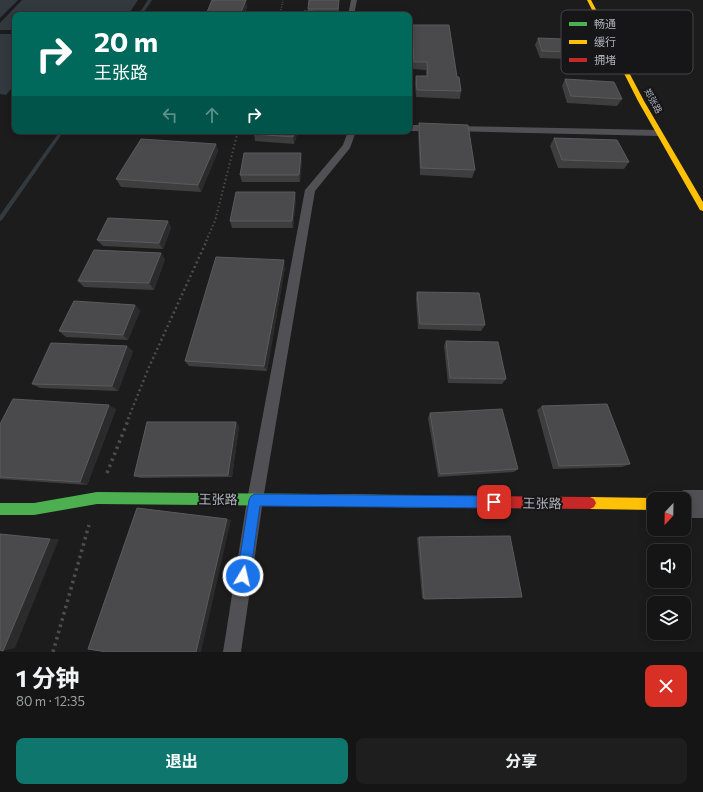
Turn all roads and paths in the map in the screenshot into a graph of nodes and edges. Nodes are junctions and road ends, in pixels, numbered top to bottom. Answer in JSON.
{"nodes":[{"id":1,"x":284,"y":0,"type":"edge"},
{"id":2,"x":354,"y":0,"type":"edge"},
{"id":3,"x":589,"y":0,"type":"edge"},
{"id":4,"x":594,"y":10,"type":"edge"},
{"id":5,"x":281,"y":12,"type":"edge"},
{"id":6,"x":352,"y":12,"type":"edge"},
{"id":7,"x":628,"y":74,"type":"edge"},
{"id":8,"x":412,"y":128,"type":"edge"},
{"id":9,"x":659,"y":133,"type":"junction"},
{"id":10,"x":237,"y":134,"type":"edge"},
{"id":11,"x":351,"y":134,"type":"edge"},
{"id":12,"x":703,"y":208,"type":"edge"},
{"id":13,"x":97,"y":498,"type":"junction"},
{"id":14,"x":255,"y":500,"type":"junction"},
{"id":15,"x":647,"y":504,"type":"edge"},
{"id":16,"x":691,"y":504,"type":"edge"},
{"id":17,"x":703,"y":504,"type":"edge"},
{"id":18,"x":0,"y":509,"type":"edge"},
{"id":19,"x":53,"y":652,"type":"edge"},
{"id":20,"x":232,"y":652,"type":"edge"}],
"edges":[{"from":1,"to":5,"type":"path"},
{"from":2,"to":6,"type":"lane"},
{"from":3,"to":4,"type":"street","name":"郑张路"},
{"from":7,"to":9,"type":"street","name":"郑张路"},
{"from":8,"to":9,"type":"lane"},
{"from":9,"to":12,"type":"street","name":"郑张路"},
{"from":10,"to":13,"type":"path"},
{"from":11,"to":14,"type":"lane"},
{"from":13,"to":14,"type":"street","name":"王张路"},
{"from":13,"to":18,"type":"street","name":"王张路"},
{"from":13,"to":19,"type":"path"},
{"from":14,"to":15,"type":"street","name":"王张路"},
{"from":14,"to":20,"type":"lane"},
{"from":16,"to":17,"type":"street"}]}
